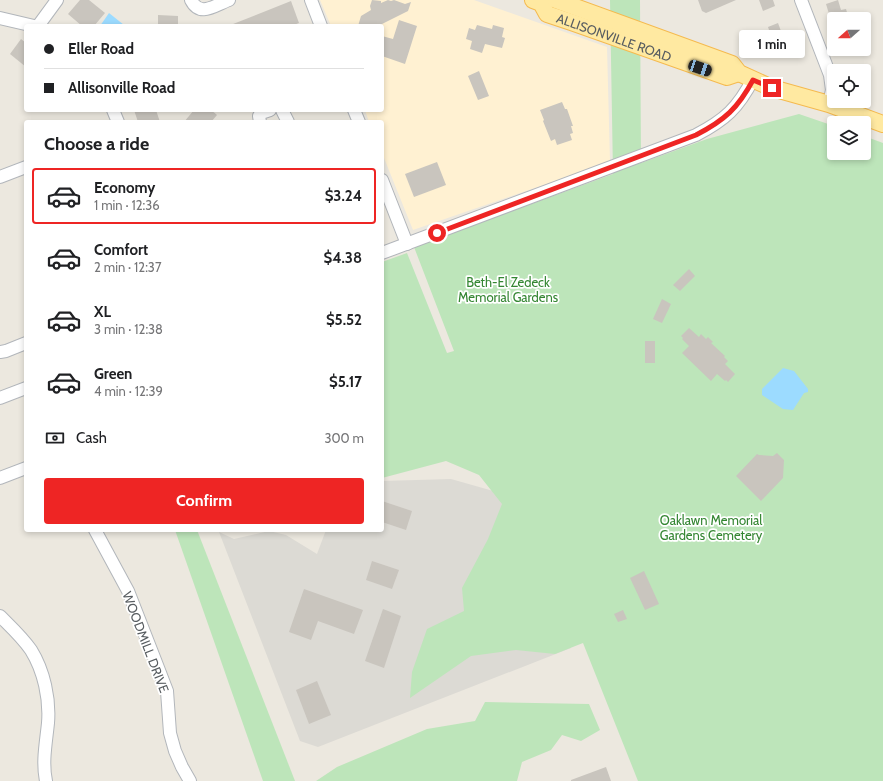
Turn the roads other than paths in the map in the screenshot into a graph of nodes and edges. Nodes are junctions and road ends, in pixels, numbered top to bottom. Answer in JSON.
{"nodes":[{"id":1,"x":57,"y":0,"type":"edge"},
{"id":2,"x":191,"y":0,"type":"edge"},
{"id":3,"x":229,"y":0,"type":"edge"},
{"id":4,"x":311,"y":0,"type":"edge"},
{"id":5,"x":801,"y":0,"type":"edge"},
{"id":6,"x":544,"y":1,"type":"edge"},
{"id":7,"x":0,"y":18,"type":"edge"},
{"id":8,"x":26,"y":24,"type":"edge"},
{"id":9,"x":39,"y":24,"type":"edge"},
{"id":10,"x":320,"y":24,"type":"edge"},
{"id":11,"x":827,"y":68,"type":"edge"},
{"id":12,"x":746,"y":76,"type":"junction"},
{"id":13,"x":827,"y":103,"type":"edge"},
{"id":14,"x":840,"y":108,"type":"edge"},
{"id":15,"x":264,"y":112,"type":"edge"},
{"id":16,"x":260,"y":120,"type":"edge"},
{"id":17,"x":883,"y":124,"type":"edge"},
{"id":18,"x":24,"y":168,"type":"edge"},
{"id":19,"x":0,"y":177,"type":"edge"},
{"id":20,"x":384,"y":185,"type":"edge"},
{"id":21,"x":407,"y":244,"type":"junction"},
{"id":22,"x":384,"y":252,"type":"edge"},
{"id":23,"x":24,"y":346,"type":"edge"},
{"id":24,"x":0,"y":352,"type":"edge"},
{"id":25,"x":24,"y":389,"type":"edge"},
{"id":26,"x":0,"y":398,"type":"edge"},
{"id":27,"x":24,"y":469,"type":"edge"},
{"id":28,"x":0,"y":478,"type":"edge"},
{"id":29,"x":96,"y":532,"type":"edge"},
{"id":30,"x":0,"y":616,"type":"edge"},
{"id":31,"x":46,"y":781,"type":"edge"},
{"id":32,"x":190,"y":781,"type":"edge"}],
"edges":[{"from":1,"to":9,"type":"street"},
{"from":2,"to":3,"type":"street"},
{"from":4,"to":10,"type":"street"},
{"from":5,"to":11,"type":"street"},
{"from":6,"to":12,"type":"main road","name":"ALLISONVILLE ROAD"},
{"from":7,"to":8,"type":"street"},
{"from":12,"to":13,"type":"main road","name":"ALLISONVILLE ROAD"},
{"from":12,"to":21,"type":"street"},
{"from":14,"to":17,"type":"main road","name":"ALLISONVILLE ROAD"},
{"from":15,"to":16,"type":"street"},
{"from":18,"to":19,"type":"street"},
{"from":20,"to":21,"type":"street"},
{"from":21,"to":22,"type":"street"},
{"from":23,"to":24,"type":"street"},
{"from":25,"to":26,"type":"street"},
{"from":27,"to":28,"type":"street"},
{"from":29,"to":32,"type":"street","name":"WOODMILL DRIVE"},
{"from":30,"to":31,"type":"street"}]}
